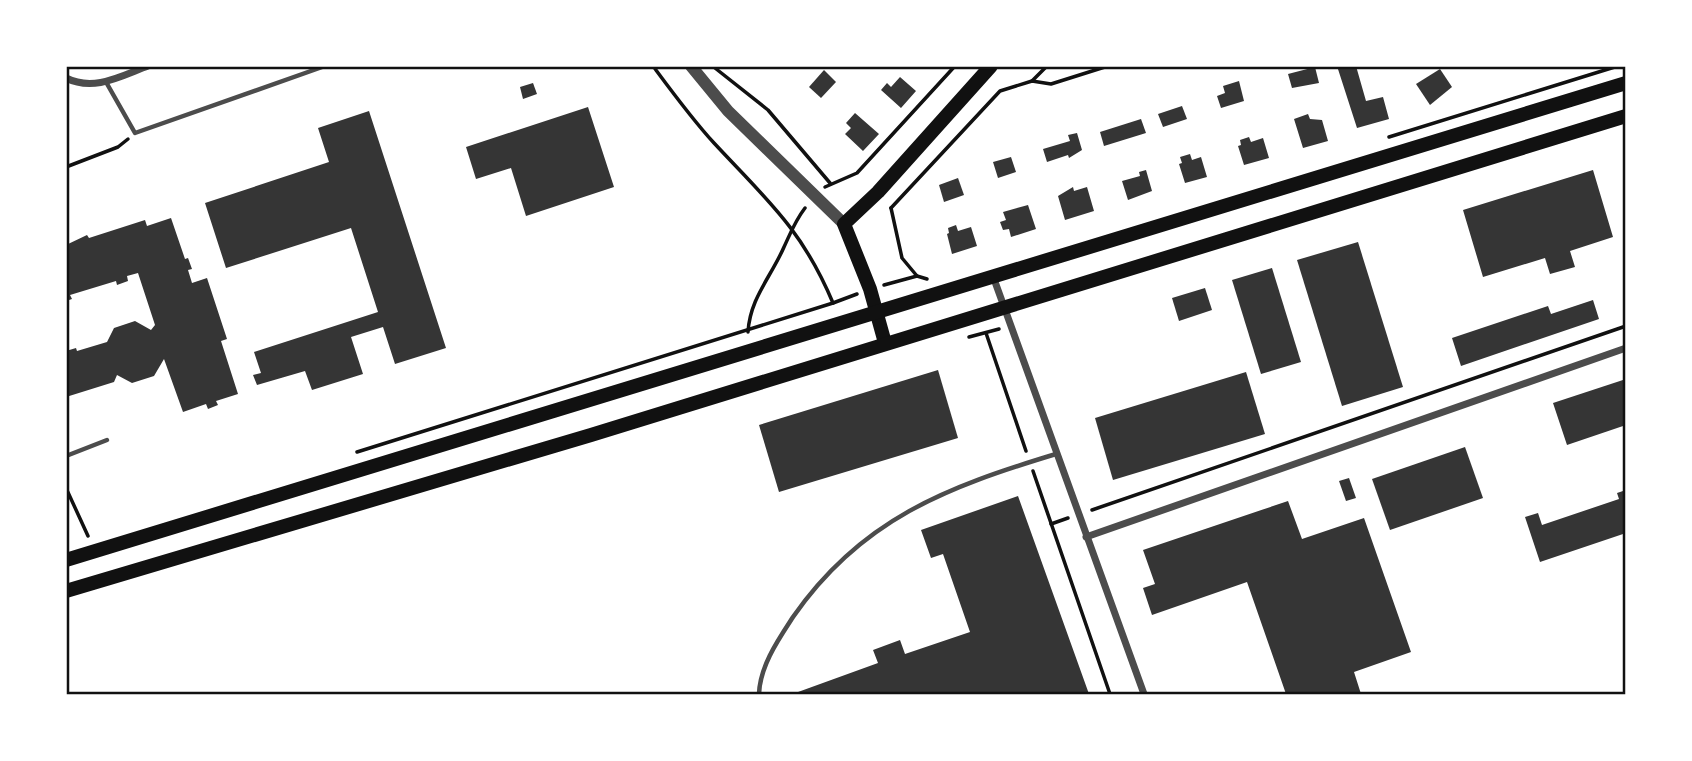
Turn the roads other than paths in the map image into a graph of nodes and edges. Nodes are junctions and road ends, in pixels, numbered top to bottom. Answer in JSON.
{"nodes":[{"id":1,"x":148,"y":66,"type":"edge"},
{"id":2,"x":325,"y":66,"type":"edge"},
{"id":3,"x":691,"y":66,"type":"edge"},
{"id":4,"x":991,"y":66,"type":"edge"},
{"id":5,"x":66,"y":78,"type":"edge"},
{"id":6,"x":106,"y":82,"type":"junction"},
{"id":7,"x":1626,"y":83,"type":"edge"},
{"id":8,"x":1626,"y":116,"type":"edge"},
{"id":9,"x":844,"y":224,"type":"junction"},
{"id":10,"x":994,"y":279,"type":"junction"},
{"id":11,"x":1003,"y":307,"type":"junction"},
{"id":12,"x":876,"y":312,"type":"junction"},
{"id":13,"x":886,"y":343,"type":"junction"},
{"id":14,"x":1626,"y":348,"type":"edge"},
{"id":15,"x":107,"y":440,"type":"dead end"},
{"id":16,"x":1056,"y":454,"type":"junction"},
{"id":17,"x":66,"y":456,"type":"edge"},
{"id":18,"x":1086,"y":537,"type":"junction"},
{"id":19,"x":66,"y":560,"type":"edge"},
{"id":20,"x":66,"y":591,"type":"edge"},
{"id":21,"x":759,"y":695,"type":"edge"},
{"id":22,"x":1144,"y":695,"type":"edge"}],
"edges":[{"from":1,"to":6,"type":"street"},
{"from":2,"to":6,"type":"lane"},
{"from":3,"to":9,"type":"street"},
{"from":4,"to":9,"type":"main road"},
{"from":5,"to":6,"type":"street"},
{"from":7,"to":10,"type":"main road"},
{"from":8,"to":11,"type":"main road"},
{"from":9,"to":12,"type":"main road"},
{"from":10,"to":11,"type":"street"},
{"from":10,"to":12,"type":"main road"},
{"from":11,"to":13,"type":"main road"},
{"from":11,"to":16,"type":"street"},
{"from":12,"to":13,"type":"main road"},
{"from":12,"to":19,"type":"main road"},
{"from":13,"to":20,"type":"main road"},
{"from":14,"to":18,"type":"street"},
{"from":15,"to":17,"type":"lane"},
{"from":16,"to":18,"type":"street"},
{"from":16,"to":21,"type":"lane"},
{"from":18,"to":22,"type":"street"}]}
